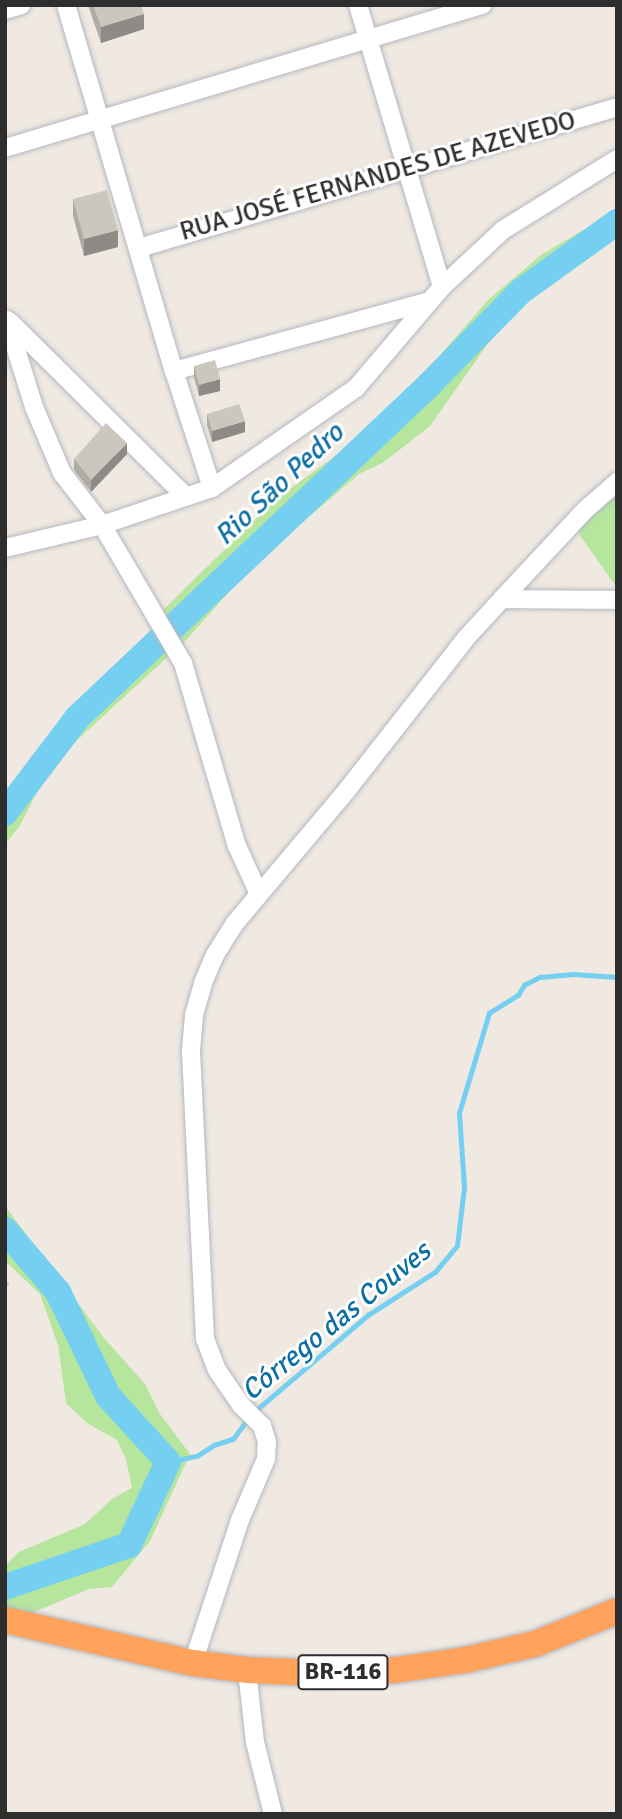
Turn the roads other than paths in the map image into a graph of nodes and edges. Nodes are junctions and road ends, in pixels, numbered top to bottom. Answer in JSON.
{"nodes":[{"id":1,"x":21,"y":5,"type":"edge"},
{"id":2,"x":66,"y":5,"type":"edge"},
{"id":3,"x":358,"y":5,"type":"edge"},
{"id":4,"x":483,"y":5,"type":"edge"},
{"id":5,"x":5,"y":10,"type":"edge"},
{"id":6,"x":367,"y":38,"type":"junction"},
{"id":7,"x":617,"y":107,"type":"edge"},
{"id":8,"x":98,"y":121,"type":"junction"},
{"id":9,"x":5,"y":148,"type":"edge"},
{"id":10,"x":617,"y":159,"type":"edge"},
{"id":11,"x":407,"y":167,"type":"junction"},
{"id":12,"x":139,"y":248,"type":"junction"},
{"id":13,"x":436,"y":294,"type":"junction"},
{"id":14,"x":6,"y":319,"type":"edge"},
{"id":15,"x":174,"y":371,"type":"junction"},
{"id":16,"x":617,"y":482,"type":"edge"},
{"id":17,"x":212,"y":488,"type":"junction"},
{"id":18,"x":186,"y":497,"type":"junction"},
{"id":19,"x":102,"y":525,"type":"junction"},
{"id":20,"x":5,"y":548,"type":"edge"},
{"id":21,"x":502,"y":599,"type":"junction"},
{"id":22,"x":617,"y":600,"type":"edge"},
{"id":23,"x":258,"y":894,"type":"junction"},
{"id":24,"x":617,"y":1611,"type":"edge"},
{"id":25,"x":5,"y":1619,"type":"edge"},
{"id":26,"x":193,"y":1663,"type":"junction"},
{"id":27,"x":247,"y":1670,"type":"junction"},
{"id":28,"x":273,"y":1814,"type":"edge"}],
"edges":[{"from":1,"to":5,"type":"street"},
{"from":2,"to":8,"type":"street"},
{"from":3,"to":6,"type":"street"},
{"from":4,"to":6,"type":"street"},
{"from":6,"to":8,"type":"street"},
{"from":6,"to":11,"type":"street"},
{"from":7,"to":11,"type":"street","name":"RUA JOSÉ FERNANDES DE AZEVEDO"},
{"from":8,"to":9,"type":"street"},
{"from":8,"to":12,"type":"street"},
{"from":10,"to":13,"type":"street"},
{"from":11,"to":12,"type":"street","name":"RUA JOSÉ FERNANDES DE AZEVEDO"},
{"from":11,"to":13,"type":"street"},
{"from":12,"to":15,"type":"street"},
{"from":13,"to":15,"type":"street"},
{"from":13,"to":17,"type":"street"},
{"from":14,"to":18,"type":"street"},
{"from":14,"to":19,"type":"street"},
{"from":15,"to":17,"type":"street"},
{"from":16,"to":21,"type":"street"},
{"from":17,"to":18,"type":"street"},
{"from":18,"to":19,"type":"street"},
{"from":19,"to":20,"type":"street"},
{"from":19,"to":23,"type":"street"},
{"from":21,"to":22,"type":"street"},
{"from":21,"to":23,"type":"street"},
{"from":23,"to":26,"type":"street"},
{"from":24,"to":27,"type":"highway","number":"BR-116"},
{"from":25,"to":26,"type":"highway","number":"BR-116"},
{"from":26,"to":27,"type":"highway","number":"BR-116"},
{"from":27,"to":28,"type":"street"}]}
